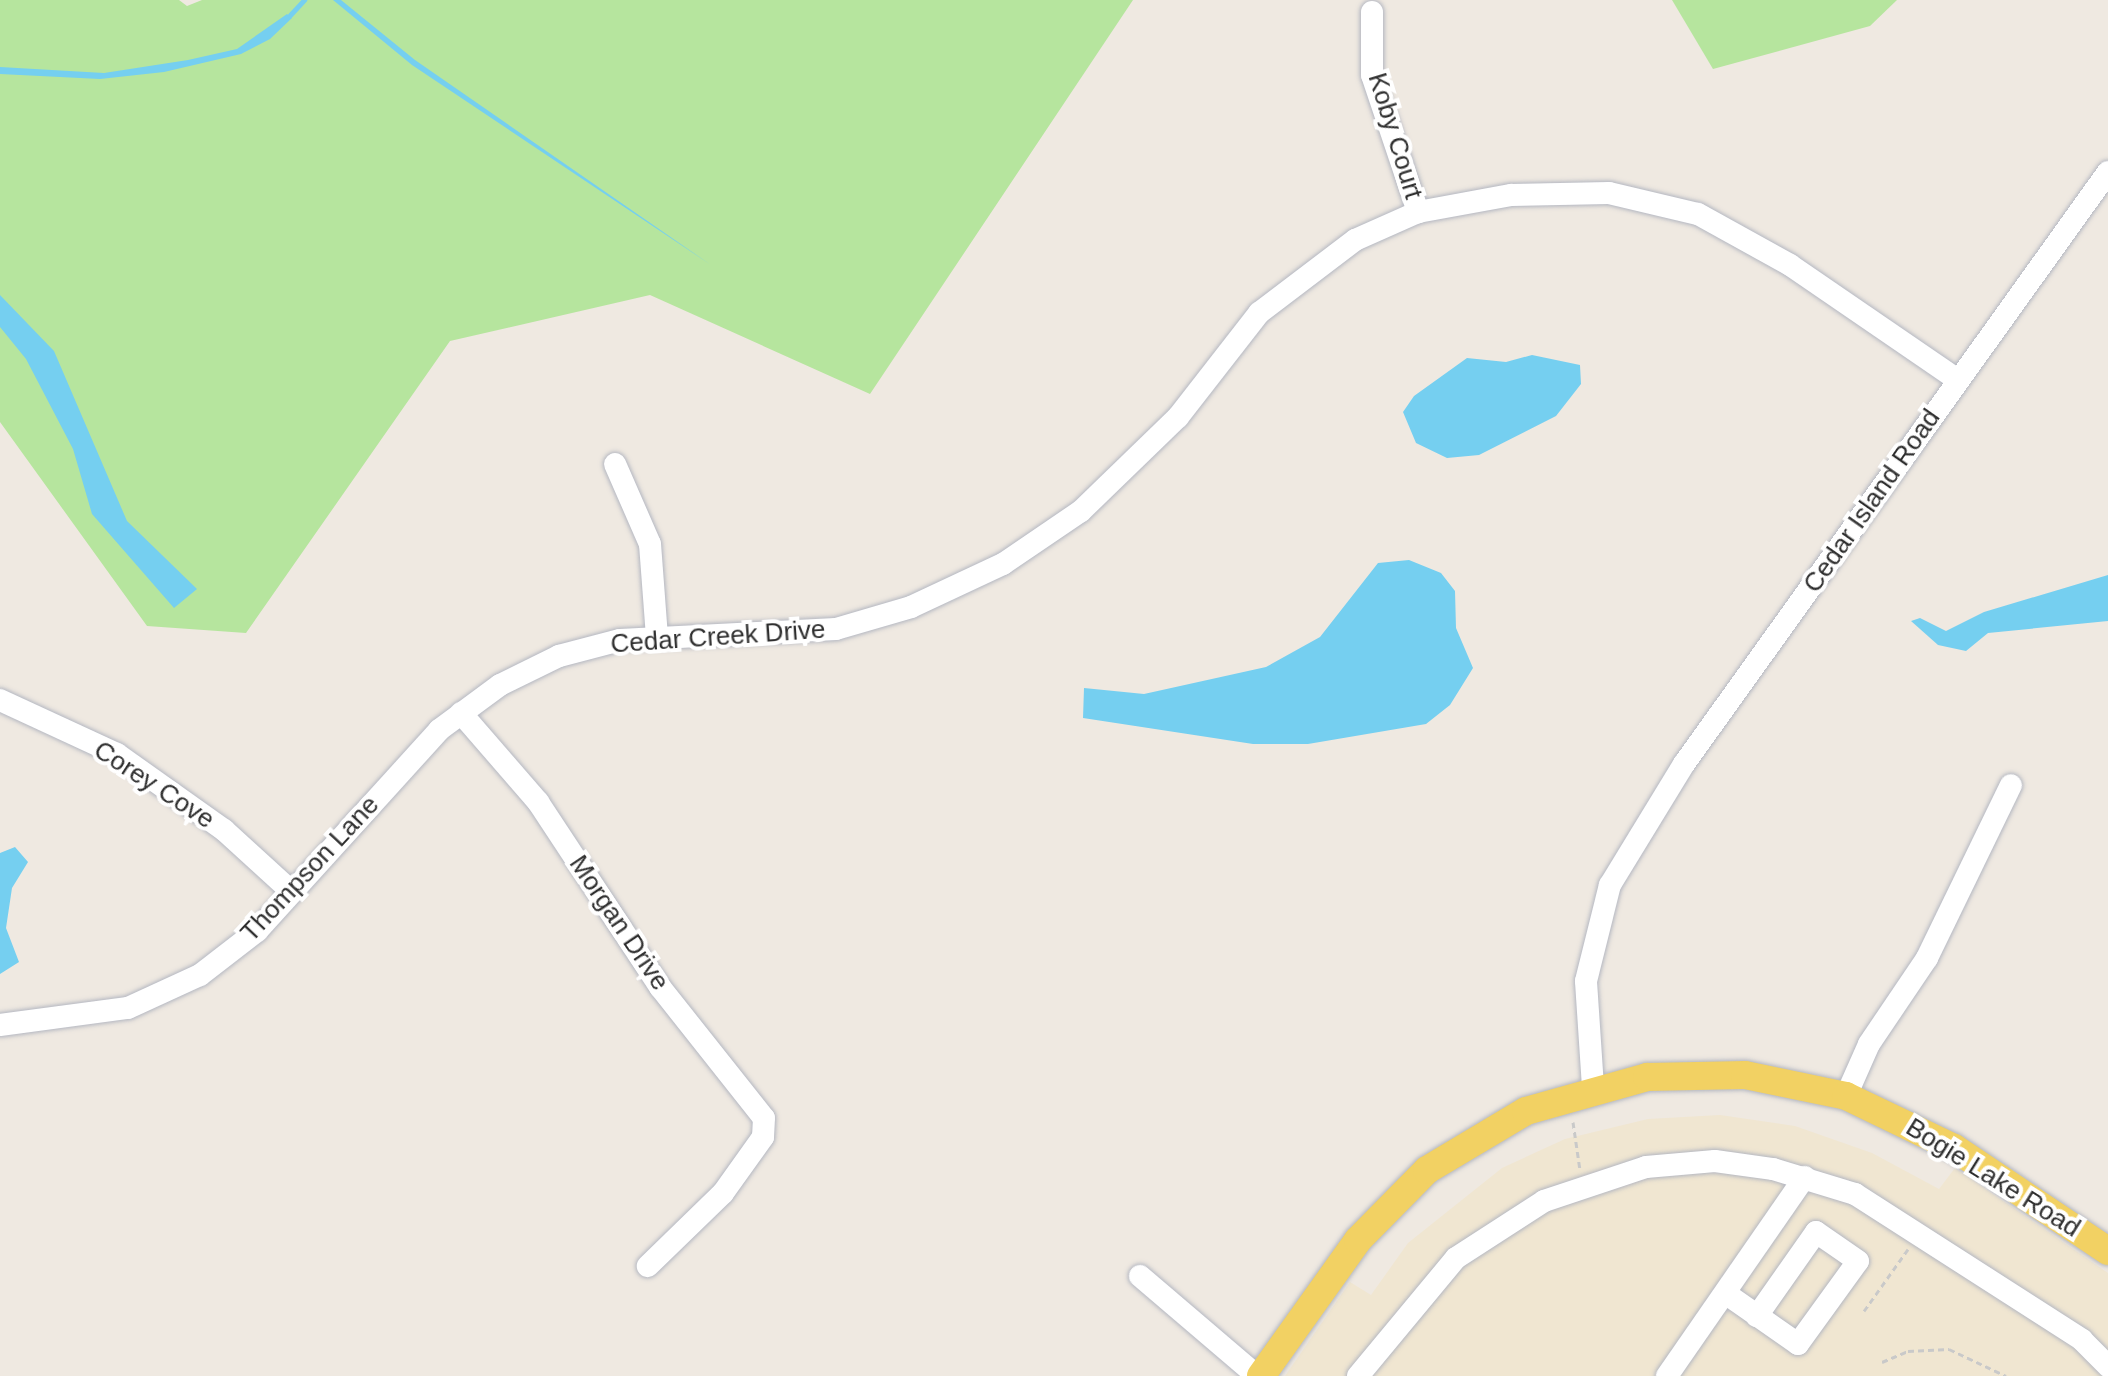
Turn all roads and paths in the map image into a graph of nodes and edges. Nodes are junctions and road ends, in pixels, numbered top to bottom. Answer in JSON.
{"nodes":[{"id":1,"x":1372,"y":12,"type":"dead end"},
{"id":2,"x":2108,"y":172,"type":"edge"},
{"id":3,"x":1418,"y":212,"type":"junction"},
{"id":4,"x":1958,"y":380,"type":"junction"},
{"id":5,"x":615,"y":464,"type":"dead end"},
{"id":6,"x":657,"y":637,"type":"junction"},
{"id":7,"x":0,"y":700,"type":"edge"},
{"id":8,"x":461,"y":713,"type":"junction"},
{"id":9,"x":2011,"y":785,"type":"dead end"},
{"id":10,"x":292,"y":892,"type":"junction"},
{"id":11,"x":0,"y":1025,"type":"edge"},
{"id":12,"x":1581,"y":1091,"type":"junction"},
{"id":13,"x":1846,"y":1096,"type":"junction"},
{"id":14,"x":1805,"y":1177,"type":"junction"},
{"id":15,"x":1582,"y":1184,"type":"junction"},
{"id":16,"x":1919,"y":1232,"type":"junction"},
{"id":17,"x":2108,"y":1251,"type":"edge"},
{"id":18,"x":648,"y":1266,"type":"dead end"},
{"id":19,"x":1140,"y":1276,"type":"dead end"},
{"id":20,"x":1725,"y":1293,"type":"junction"},
{"id":21,"x":1864,"y":1311,"type":"dead end"},
{"id":22,"x":1757,"y":1316,"type":"junction"},
{"id":23,"x":1882,"y":1362,"type":"dead end"},
{"id":24,"x":2108,"y":1366,"type":"edge"},
{"id":25,"x":1259,"y":1376,"type":"edge"},
{"id":26,"x":1358,"y":1376,"type":"edge"},
{"id":27,"x":1667,"y":1376,"type":"edge"},
{"id":28,"x":2006,"y":1376,"type":"edge"}],
"edges":[{"from":1,"to":3,"type":"street","name":"Koby Court"},
{"from":2,"to":4,"type":"street","name":"Cedar Island Road"},
{"from":3,"to":4,"type":"street","name":"Cedar Creek Drive"},
{"from":3,"to":6,"type":"street","name":"Cedar Creek Drive"},
{"from":4,"to":12,"type":"street","name":"Cedar Island Road"},
{"from":5,"to":6,"type":"street"},
{"from":6,"to":8,"type":"street","name":"Cedar Creek Drive"},
{"from":7,"to":10,"type":"street","name":"Corey Cove"},
{"from":8,"to":10,"type":"street","name":"Thompson Lane"},
{"from":8,"to":18,"type":"street","name":"Morgan Drive"},
{"from":9,"to":13,"type":"street"},
{"from":10,"to":11,"type":"street","name":"Thompson Lane"},
{"from":12,"to":13,"type":"main road","name":"Bogie Lake Road"},
{"from":12,"to":15,"type":"path"},
{"from":12,"to":25,"type":"main road","name":"Bogie Lake Road"},
{"from":13,"to":17,"type":"main road","name":"Bogie Lake Road"},
{"from":14,"to":15,"type":"street"},
{"from":14,"to":16,"type":"street"},
{"from":14,"to":20,"type":"street"},
{"from":15,"to":26,"type":"street"},
{"from":16,"to":21,"type":"path"},
{"from":16,"to":24,"type":"street"},
{"from":19,"to":25,"type":"street"},
{"from":20,"to":22,"type":"street"},
{"from":20,"to":27,"type":"street"},
{"from":22,"to":22,"type":"street"},
{"from":23,"to":28,"type":"path"}]}
